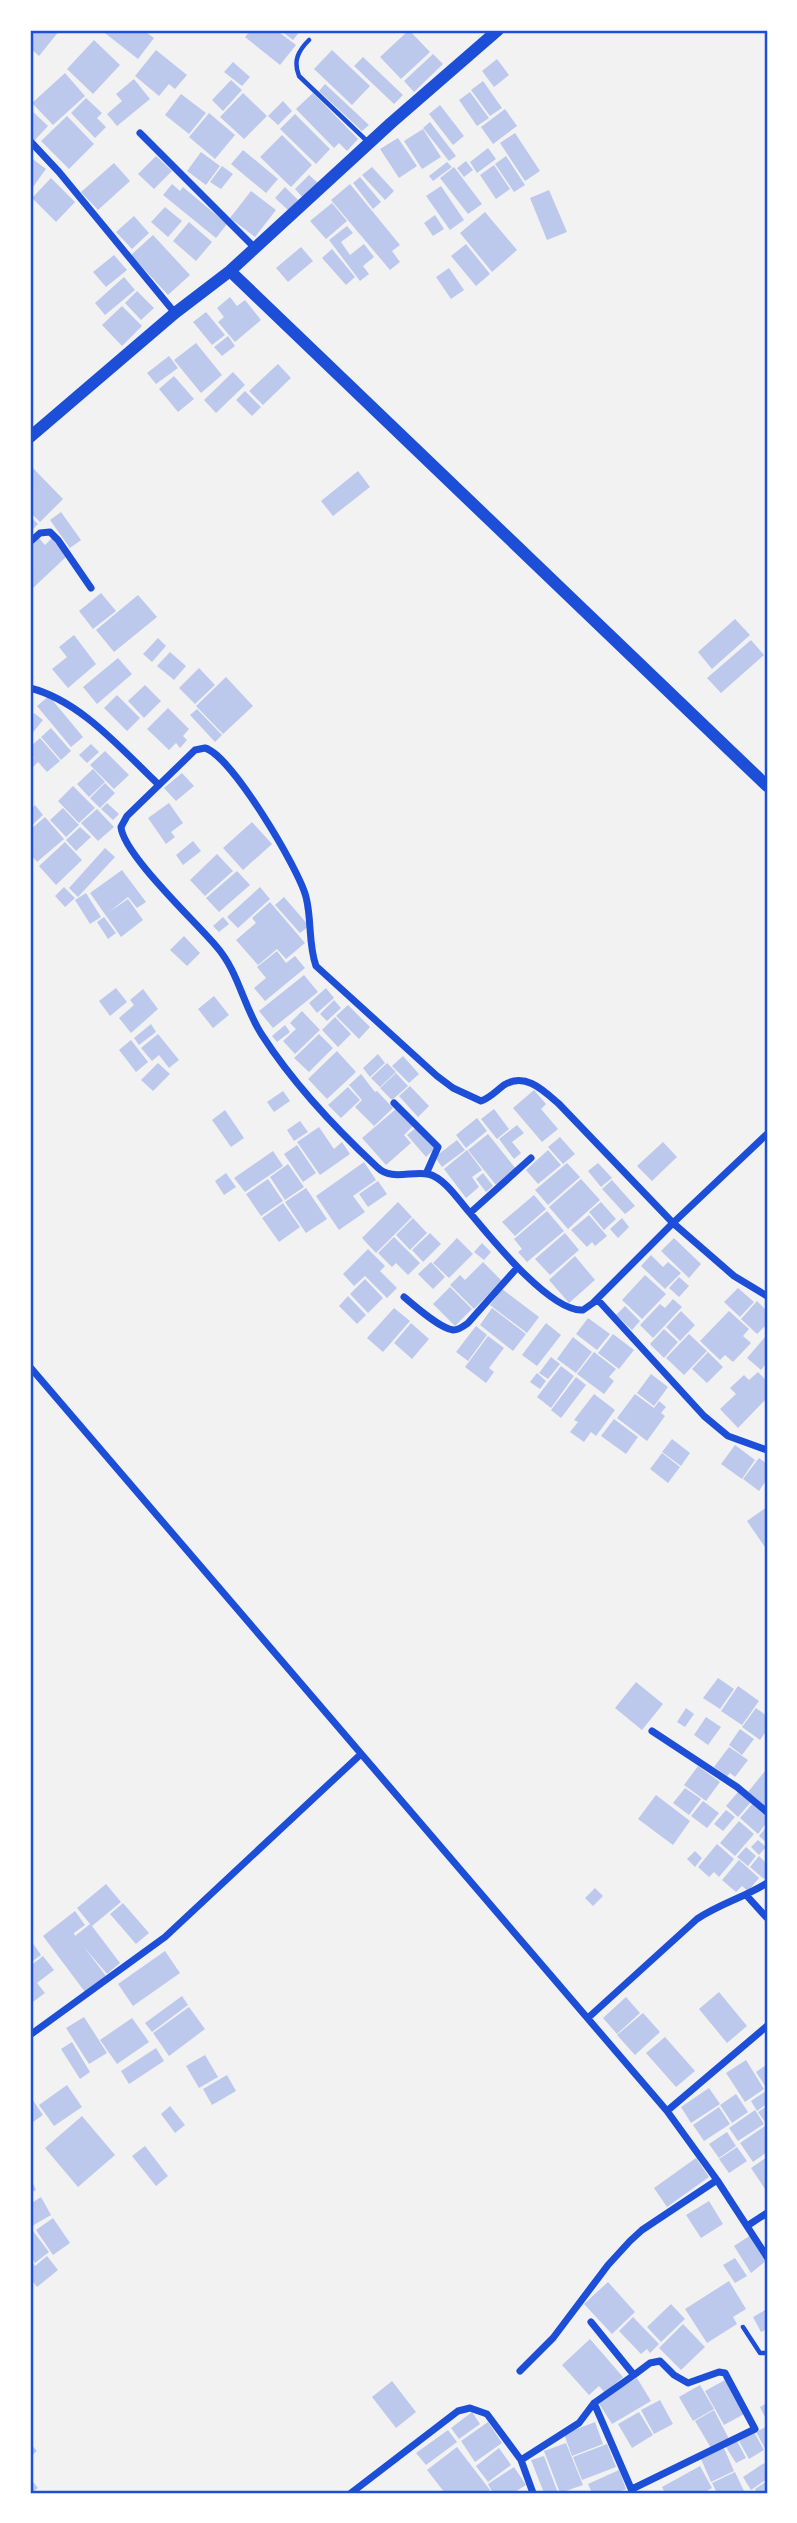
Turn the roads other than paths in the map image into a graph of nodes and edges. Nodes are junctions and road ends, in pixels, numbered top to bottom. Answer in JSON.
{"nodes":[{"id":1,"x":491,"y":32,"type":"edge"},
{"id":2,"x":309,"y":40,"type":"dead end"},
{"id":3,"x":140,"y":133,"type":"dead end"},
{"id":4,"x":30,"y":141,"type":"edge"},
{"id":5,"x":369,"y":143,"type":"junction"},
{"id":6,"x":255,"y":248,"type":"junction"},
{"id":7,"x":230,"y":271,"type":"junction"},
{"id":8,"x":175,"y":313,"type":"junction"},
{"id":9,"x":30,"y":437,"type":"edge"},
{"id":10,"x":30,"y":542,"type":"edge"},
{"id":11,"x":91,"y":588,"type":"dead end"},
{"id":12,"x":30,"y":688,"type":"edge"},
{"id":13,"x":159,"y":785,"type":"junction"},
{"id":14,"x":767,"y":786,"type":"edge"},
{"id":15,"x":394,"y":1102,"type":"dead end"},
{"id":16,"x":767,"y":1134,"type":"edge"},
{"id":17,"x":531,"y":1158,"type":"dead end"},
{"id":18,"x":426,"y":1174,"type":"junction"},
{"id":19,"x":470,"y":1213,"type":"junction"},
{"id":20,"x":673,"y":1223,"type":"junction"},
{"id":21,"x":517,"y":1268,"type":"junction"},
{"id":22,"x":767,"y":1296,"type":"edge"},
{"id":23,"x":404,"y":1297,"type":"dead end"},
{"id":24,"x":597,"y":1298,"type":"junction"},
{"id":25,"x":30,"y":1367,"type":"edge"},
{"id":26,"x":767,"y":1450,"type":"edge"},
{"id":27,"x":652,"y":1731,"type":"dead end"},
{"id":28,"x":361,"y":1754,"type":"junction"},
{"id":29,"x":767,"y":1812,"type":"edge"},
{"id":30,"x":767,"y":1882,"type":"edge"},
{"id":31,"x":747,"y":1896,"type":"junction"},
{"id":32,"x":767,"y":1918,"type":"edge"},
{"id":33,"x":589,"y":2017,"type":"junction"},
{"id":34,"x":767,"y":2026,"type":"edge"},
{"id":35,"x":30,"y":2035,"type":"edge"},
{"id":36,"x":667,"y":2111,"type":"junction"},
{"id":37,"x":717,"y":2180,"type":"junction"},
{"id":38,"x":767,"y":2213,"type":"edge"},
{"id":39,"x":747,"y":2226,"type":"junction"},
{"id":40,"x":767,"y":2258,"type":"edge"},
{"id":41,"x":590,"y":2322,"type":"dead end"},
{"id":42,"x":743,"y":2327,"type":"dead end"},
{"id":43,"x":767,"y":2353,"type":"edge"},
{"id":44,"x":520,"y":2371,"type":"dead end"},
{"id":45,"x":634,"y":2375,"type":"junction"},
{"id":46,"x":594,"y":2403,"type":"junction"},
{"id":47,"x":521,"y":2460,"type":"junction"},
{"id":48,"x":632,"y":2491,"type":"edge"},
{"id":49,"x":351,"y":2493,"type":"edge"},
{"id":50,"x":533,"y":2493,"type":"edge"}],
"edges":[{"from":1,"to":5,"type":"main road"},
{"from":2,"to":5,"type":"lane"},
{"from":3,"to":6,"type":"street"},
{"from":4,"to":8,"type":"street"},
{"from":5,"to":6,"type":"main road"},
{"from":6,"to":7,"type":"main road"},
{"from":7,"to":8,"type":"main road"},
{"from":7,"to":14,"type":"main road"},
{"from":8,"to":9,"type":"main road"},
{"from":10,"to":11,"type":"street"},
{"from":12,"to":13,"type":"street"},
{"from":13,"to":18,"type":"street"},
{"from":13,"to":20,"type":"street"},
{"from":15,"to":18,"type":"street"},
{"from":16,"to":20,"type":"street"},
{"from":17,"to":19,"type":"street"},
{"from":18,"to":19,"type":"street"},
{"from":19,"to":21,"type":"street"},
{"from":20,"to":22,"type":"street"},
{"from":20,"to":24,"type":"street"},
{"from":21,"to":23,"type":"street"},
{"from":21,"to":24,"type":"street"},
{"from":24,"to":26,"type":"street"},
{"from":25,"to":28,"type":"street"},
{"from":27,"to":29,"type":"street"},
{"from":28,"to":33,"type":"street"},
{"from":28,"to":35,"type":"street"},
{"from":30,"to":31,"type":"street"},
{"from":31,"to":32,"type":"street"},
{"from":31,"to":33,"type":"street"},
{"from":33,"to":36,"type":"street"},
{"from":34,"to":36,"type":"street"},
{"from":36,"to":37,"type":"street"},
{"from":37,"to":39,"type":"street"},
{"from":37,"to":44,"type":"street"},
{"from":38,"to":39,"type":"street"},
{"from":39,"to":40,"type":"street"},
{"from":41,"to":45,"type":"street"},
{"from":42,"to":43,"type":"lane"},
{"from":45,"to":46,"type":"street"},
{"from":45,"to":48,"type":"street"},
{"from":46,"to":47,"type":"street"},
{"from":46,"to":48,"type":"street"},
{"from":47,"to":49,"type":"street"},
{"from":47,"to":50,"type":"street"}]}
